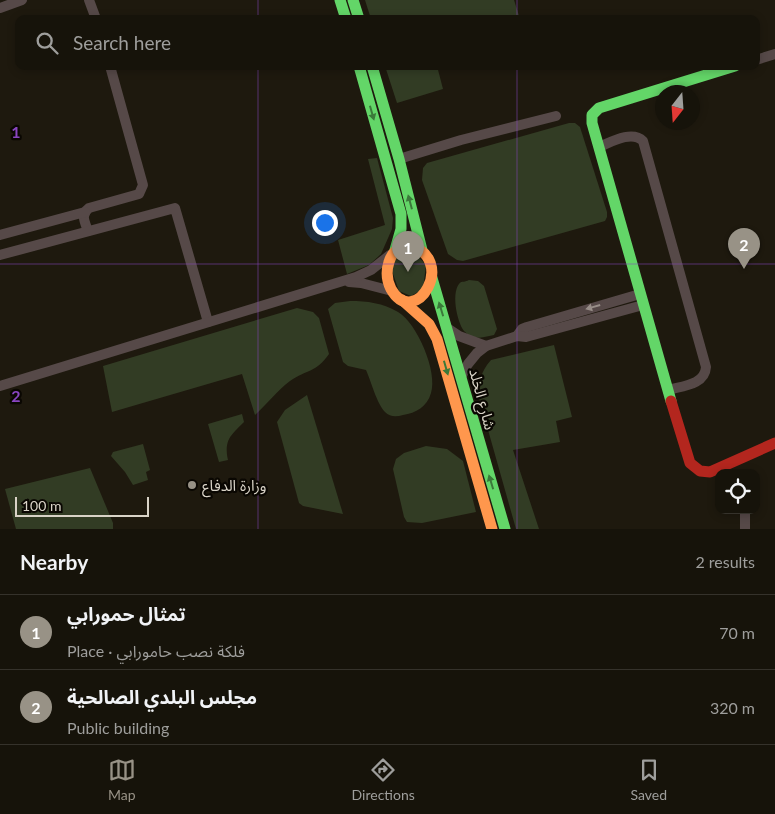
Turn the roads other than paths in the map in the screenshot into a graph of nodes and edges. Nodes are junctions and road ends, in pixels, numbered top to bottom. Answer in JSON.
{"nodes":[{"id":1,"x":22,"y":0,"type":"edge"},
{"id":2,"x":89,"y":0,"type":"edge"},
{"id":3,"x":340,"y":0,"type":"edge"},
{"id":4,"x":353,"y":0,"type":"edge"},
{"id":5,"x":0,"y":8,"type":"edge"},
{"id":6,"x":95,"y":15,"type":"edge"},
{"id":7,"x":345,"y":15,"type":"edge"},
{"id":8,"x":357,"y":15,"type":"edge"},
{"id":9,"x":775,"y":54,"type":"edge"},
{"id":10,"x":760,"y":59,"type":"edge"},
{"id":11,"x":111,"y":70,"type":"edge"},
{"id":12,"x":360,"y":70,"type":"edge"},
{"id":13,"x":373,"y":70,"type":"edge"},
{"id":14,"x":722,"y":70,"type":"edge"},
{"id":15,"x":556,"y":116,"type":"dead end"},
{"id":16,"x":599,"y":146,"type":"junction"},
{"id":17,"x":399,"y":159,"type":"junction"},
{"id":18,"x":84,"y":212,"type":"junction"},
{"id":19,"x":88,"y":231,"type":"junction"},
{"id":20,"x":0,"y":235,"type":"edge"},
{"id":21,"x":422,"y":250,"type":"junction"},
{"id":22,"x":393,"y":252,"type":"junction"},
{"id":23,"x":0,"y":255,"type":"edge"},
{"id":24,"x":432,"y":278,"type":"junction"},
{"id":25,"x":340,"y":282,"type":"junction"},
{"id":26,"x":392,"y":291,"type":"junction"},
{"id":27,"x":641,"y":299,"type":"junction"},
{"id":28,"x":402,"y":300,"type":"junction"},
{"id":29,"x":208,"y":322,"type":"junction"},
{"id":30,"x":447,"y":328,"type":"junction"},
{"id":31,"x":486,"y":346,"type":"junction"},
{"id":32,"x":462,"y":377,"type":"junction"},
{"id":33,"x":0,"y":386,"type":"edge"},
{"id":34,"x":668,"y":390,"type":"junction"},
{"id":35,"x":472,"y":440,"type":"junction"},
{"id":36,"x":775,"y":444,"type":"edge"},
{"id":37,"x":746,"y":514,"type":"edge"},
{"id":38,"x":492,"y":529,"type":"edge"},
{"id":39,"x":505,"y":529,"type":"edge"},
{"id":40,"x":745,"y":529,"type":"edge"}],
"edges":[{"from":1,"to":5,"type":"street"},
{"from":2,"to":6,"type":"street"},
{"from":3,"to":7,"type":"main road"},
{"from":4,"to":8,"type":"main road"},
{"from":9,"to":10,"type":"street"},
{"from":11,"to":18,"type":"street"},
{"from":12,"to":22,"type":"main road","one_way":true},
{"from":13,"to":17,"type":"main road"},
{"from":14,"to":16,"type":"main road"},
{"from":15,"to":17,"type":"street"},
{"from":16,"to":27,"type":"main road"},
{"from":16,"to":34,"type":"street"},
{"from":21,"to":17,"type":"main road","one_way":true},
{"from":18,"to":19,"type":"street"},
{"from":18,"to":20,"type":"street"},
{"from":19,"to":23,"type":"street"},
{"from":19,"to":29,"type":"street"},
{"from":21,"to":22,"type":"main road"},
{"from":21,"to":24,"type":"main road"},
{"from":22,"to":25,"type":"street"},
{"from":22,"to":26,"type":"main road"},
{"from":24,"to":28,"type":"main road"},
{"from":30,"to":24,"type":"main road","name":"شارع الخلد","one_way":true},
{"from":25,"to":26,"type":"street"},
{"from":25,"to":29,"type":"street"},
{"from":26,"to":28,"type":"main road"},
{"from":27,"to":31,"type":"street"},
{"from":27,"to":34,"type":"main road"},
{"from":28,"to":35,"type":"main road","name":"شارع الخلد","one_way":true},
{"from":29,"to":33,"type":"street"},
{"from":30,"to":31,"type":"street"},
{"from":30,"to":32,"type":"main road","name":"شارع الخلد"},
{"from":31,"to":32,"type":"street"},
{"from":32,"to":35,"type":"main road","name":"شارع الخلد"},
{"from":34,"to":36,"type":"main road"},
{"from":35,"to":38,"type":"main road","name":"شارع الخلد"},
{"from":39,"to":35,"type":"main road","name":"شارع الخلد","one_way":true},
{"from":37,"to":40,"type":"street"}]}
